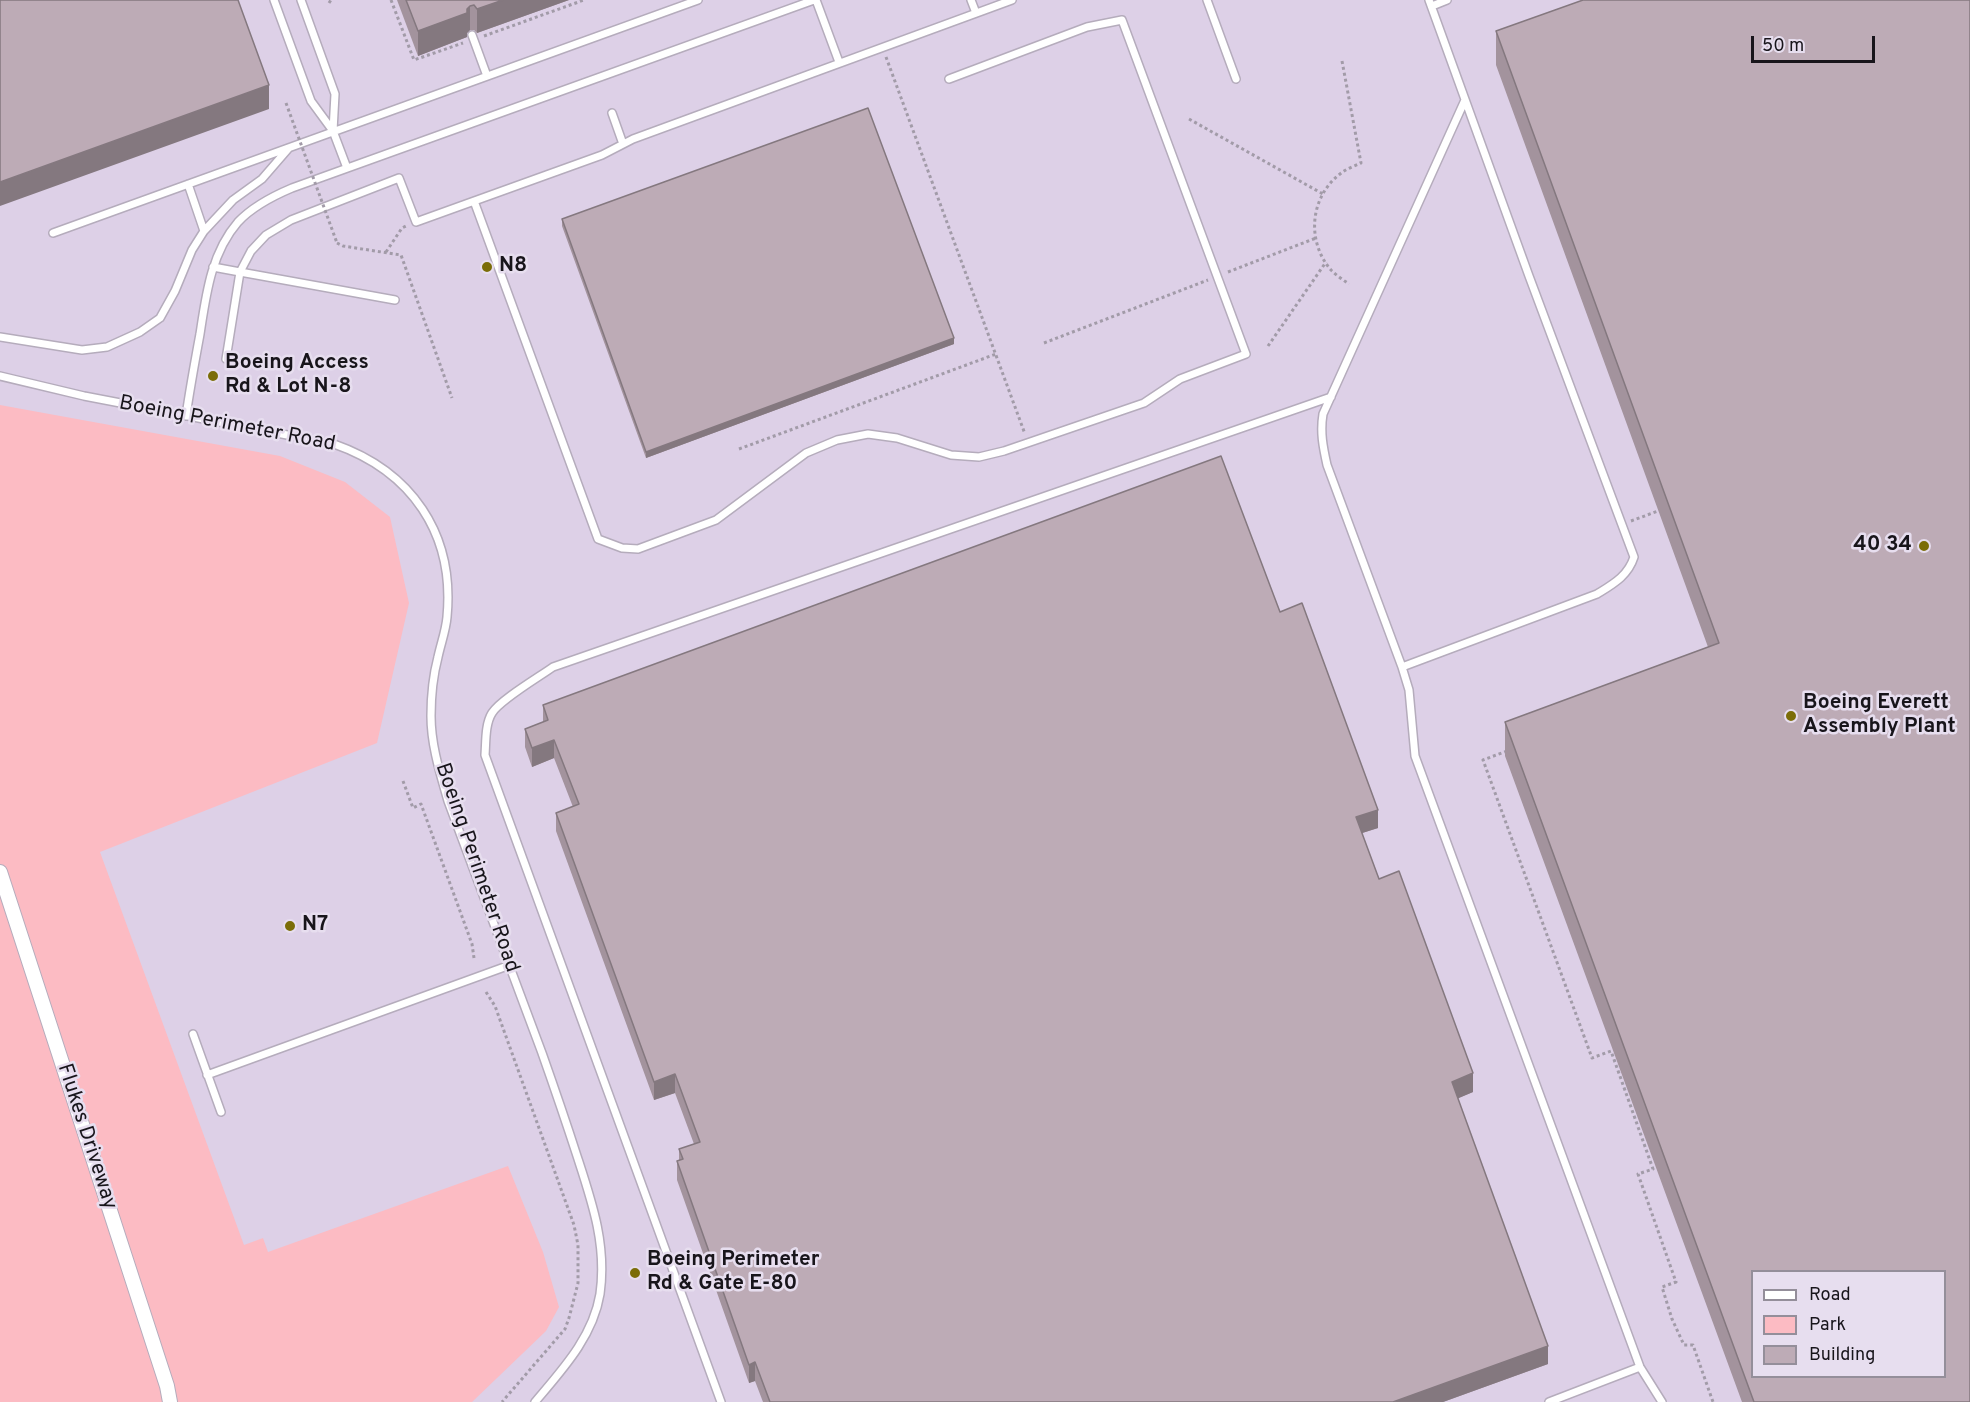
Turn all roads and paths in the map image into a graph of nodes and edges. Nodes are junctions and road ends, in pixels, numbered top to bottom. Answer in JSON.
{"nodes":[{"id":1,"x":274,"y":0,"type":"edge"},
{"id":2,"x":301,"y":0,"type":"edge"},
{"id":3,"x":698,"y":0,"type":"edge"},
{"id":4,"x":815,"y":0,"type":"edge"},
{"id":5,"x":971,"y":0,"type":"edge"},
{"id":6,"x":1012,"y":0,"type":"edge"},
{"id":7,"x":1207,"y":0,"type":"edge"},
{"id":8,"x":1447,"y":0,"type":"edge"},
{"id":9,"x":1430,"y":3,"type":"edge"},
{"id":10,"x":976,"y":13,"type":"junction"},
{"id":11,"x":472,"y":35,"type":"dead end"},
{"id":12,"x":882,"y":47,"type":"junction"},
{"id":13,"x":1342,"y":61,"type":"dead end"},
{"id":14,"x":839,"y":63,"type":"junction"},
{"id":15,"x":487,"y":76,"type":"junction"},
{"id":16,"x":949,"y":79,"type":"dead end"},
{"id":17,"x":1236,"y":80,"type":"dead end"},
{"id":18,"x":1465,"y":100,"type":"junction"},
{"id":19,"x":286,"y":103,"type":"dead end"},
{"id":20,"x":612,"y":112,"type":"dead end"},
{"id":21,"x":1188,"y":119,"type":"dead end"},
{"id":22,"x":333,"y":131,"type":"junction"},
{"id":23,"x":623,"y":144,"type":"junction"},
{"id":24,"x":290,"y":147,"type":"junction"},
{"id":25,"x":347,"y":168,"type":"junction"},
{"id":26,"x":188,"y":183,"type":"junction"},
{"id":27,"x":1323,"y":194,"type":"junction"},
{"id":28,"x":474,"y":201,"type":"junction"},
{"id":29,"x":416,"y":222,"type":"junction"},
{"id":30,"x":204,"y":231,"type":"junction"},
{"id":31,"x":53,"y":233,"type":"dead end"},
{"id":32,"x":1316,"y":238,"type":"junction"},
{"id":33,"x":386,"y":252,"type":"junction"},
{"id":34,"x":1326,"y":262,"type":"junction"},
{"id":35,"x":213,"y":267,"type":"junction"},
{"id":36,"x":240,"y":273,"type":"junction"},
{"id":37,"x":1217,"y":276,"type":"junction"},
{"id":38,"x":1349,"y":284,"type":"dead end"},
{"id":39,"x":396,"y":300,"type":"dead end"},
{"id":40,"x":0,"y":337,"type":"edge"},
{"id":41,"x":1044,"y":343,"type":"dead end"},
{"id":42,"x":1268,"y":346,"type":"dead end"},
{"id":43,"x":996,"y":354,"type":"junction"},
{"id":44,"x":226,"y":359,"type":"dead end"},
{"id":45,"x":0,"y":376,"type":"edge"},
{"id":46,"x":1331,"y":397,"type":"junction"},
{"id":47,"x":452,"y":398,"type":"dead end"},
{"id":48,"x":186,"y":416,"type":"junction"},
{"id":49,"x":1028,"y":442,"type":"junction"},
{"id":50,"x":739,"y":449,"type":"dead end"},
{"id":51,"x":1402,"y":668,"type":"junction"},
{"id":52,"x":1513,"y":749,"type":"edge"},
{"id":53,"x":403,"y":781,"type":"dead end"},
{"id":54,"x":1,"y":877,"type":"edge"},
{"id":55,"x":474,"y":958,"type":"dead end"},
{"id":56,"x":510,"y":965,"type":"junction"},
{"id":57,"x":486,"y":992,"type":"dead end"},
{"id":58,"x":193,"y":1034,"type":"dead end"},
{"id":59,"x":207,"y":1075,"type":"junction"},
{"id":60,"x":221,"y":1112,"type":"dead end"},
{"id":61,"x":1640,"y":1368,"type":"junction"},
{"id":62,"x":170,"y":1402,"type":"edge"},
{"id":63,"x":501,"y":1402,"type":"edge"},
{"id":64,"x":535,"y":1402,"type":"edge"},
{"id":65,"x":721,"y":1402,"type":"edge"},
{"id":66,"x":1549,"y":1402,"type":"edge"},
{"id":67,"x":1662,"y":1402,"type":"edge"},
{"id":68,"x":1713,"y":1402,"type":"edge"}],
"edges":[{"from":1,"to":22,"type":"lane"},
{"from":2,"to":22,"type":"lane"},
{"from":3,"to":15,"type":"lane"},
{"from":4,"to":14,"type":"lane"},
{"from":4,"to":25,"type":"lane"},
{"from":5,"to":10,"type":"lane"},
{"from":6,"to":10,"type":"lane"},
{"from":7,"to":17,"type":"lane"},
{"from":8,"to":9,"type":"lane"},
{"from":9,"to":18,"type":"lane"},
{"from":10,"to":12,"type":"lane"},
{"from":11,"to":15,"type":"lane"},
{"from":12,"to":14,"type":"lane"},
{"from":12,"to":43,"type":"path"},
{"from":13,"to":27,"type":"path"},
{"from":14,"to":23,"type":"lane"},
{"from":15,"to":22,"type":"lane"},
{"from":16,"to":37,"type":"lane"},
{"from":18,"to":46,"type":"lane"},
{"from":18,"to":51,"type":"lane"},
{"from":19,"to":33,"type":"path","bridge":true},
{"from":20,"to":23,"type":"lane"},
{"from":21,"to":27,"type":"path"},
{"from":22,"to":24,"type":"lane"},
{"from":22,"to":25,"type":"lane"},
{"from":23,"to":28,"type":"lane"},
{"from":24,"to":26,"type":"lane"},
{"from":24,"to":30,"type":"lane"},
{"from":25,"to":35,"type":"lane"},
{"from":26,"to":30,"type":"lane"},
{"from":26,"to":31,"type":"lane"},
{"from":27,"to":32,"type":"path"},
{"from":28,"to":29,"type":"lane"},
{"from":28,"to":49,"type":"lane"},
{"from":29,"to":33,"type":"path"},
{"from":29,"to":36,"type":"lane"},
{"from":30,"to":40,"type":"lane"},
{"from":32,"to":34,"type":"path"},
{"from":32,"to":37,"type":"path"},
{"from":33,"to":47,"type":"path"},
{"from":34,"to":38,"type":"path"},
{"from":34,"to":42,"type":"path"},
{"from":35,"to":36,"type":"lane"},
{"from":35,"to":48,"type":"lane"},
{"from":36,"to":39,"type":"lane"},
{"from":36,"to":44,"type":"lane"},
{"from":37,"to":41,"type":"path"},
{"from":37,"to":49,"type":"lane"},
{"from":43,"to":49,"type":"path"},
{"from":43,"to":50,"type":"path"},
{"from":45,"to":48,"type":"lane","name":"Boeing Perimeter Road"},
{"from":46,"to":51,"type":"lane"},
{"from":46,"to":65,"type":"lane"},
{"from":48,"to":56,"type":"lane","name":"Boeing Perimeter Road"},
{"from":51,"to":61,"type":"lane"},
{"from":52,"to":68,"type":"path"},
{"from":53,"to":55,"type":"path"},
{"from":54,"to":62,"type":"street","name":"Flukes Driveway"},
{"from":56,"to":59,"type":"lane"},
{"from":56,"to":64,"type":"lane","name":"Boeing Perimeter Road"},
{"from":57,"to":63,"type":"path"},
{"from":58,"to":59,"type":"lane"},
{"from":59,"to":60,"type":"lane"},
{"from":61,"to":66,"type":"lane"},
{"from":61,"to":67,"type":"lane"}]}
